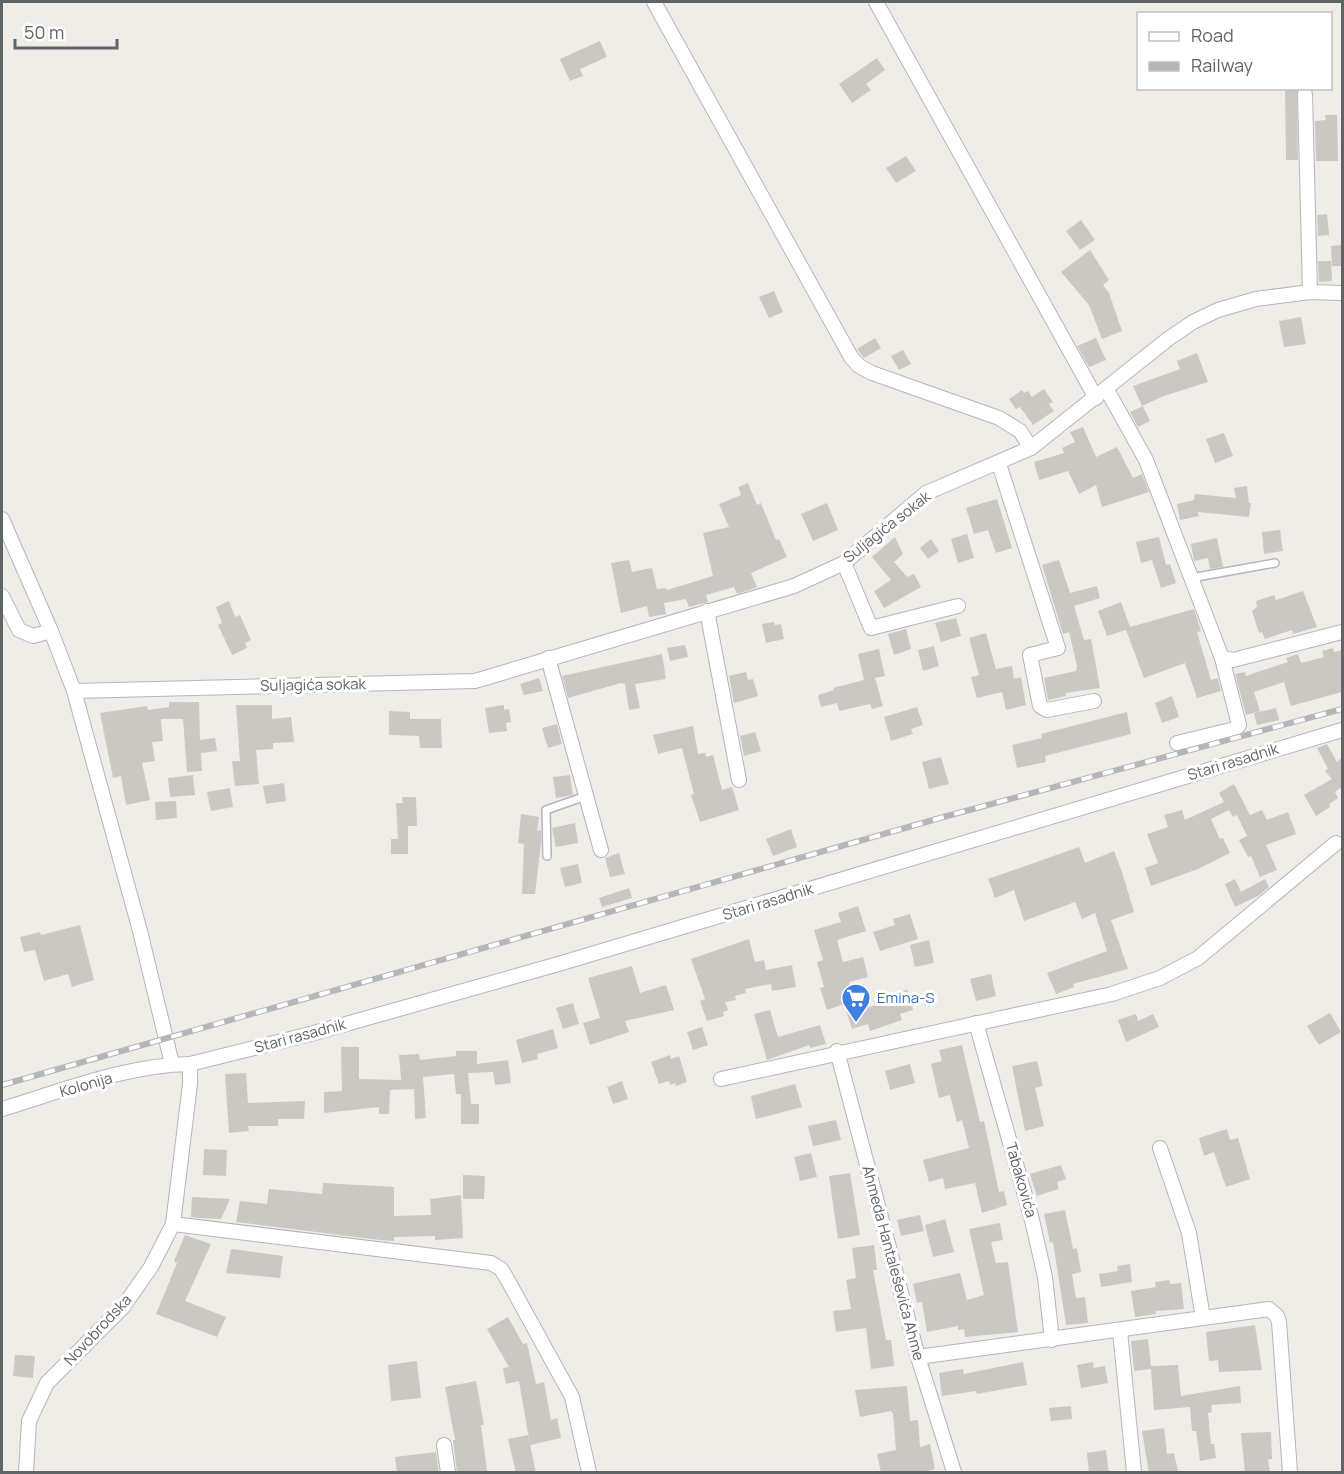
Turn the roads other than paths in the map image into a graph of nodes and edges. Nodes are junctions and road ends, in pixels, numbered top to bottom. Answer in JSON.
{"nodes":[{"id":1,"x":654,"y":2,"type":"edge"},
{"id":2,"x":876,"y":2,"type":"edge"},
{"id":3,"x":1305,"y":94,"type":"dead end"},
{"id":4,"x":1310,"y":292,"type":"junction"},
{"id":5,"x":1342,"y":293,"type":"edge"},
{"id":6,"x":1101,"y":394,"type":"junction"},
{"id":7,"x":1031,"y":448,"type":"junction"},
{"id":8,"x":999,"y":464,"type":"junction"},
{"id":9,"x":2,"y":519,"type":"edge"},
{"id":10,"x":844,"y":562,"type":"junction"},
{"id":11,"x":1275,"y":563,"type":"dead end"},
{"id":12,"x":1191,"y":578,"type":"junction"},
{"id":13,"x":2,"y":596,"type":"edge"},
{"id":14,"x":958,"y":606,"type":"dead end"},
{"id":15,"x":706,"y":611,"type":"junction"},
{"id":16,"x":51,"y":631,"type":"junction"},
{"id":17,"x":1342,"y":633,"type":"edge"},
{"id":18,"x":548,"y":658,"type":"junction"},
{"id":19,"x":1222,"y":658,"type":"junction"},
{"id":20,"x":74,"y":692,"type":"junction"},
{"id":21,"x":1094,"y":701,"type":"dead end"},
{"id":22,"x":1342,"y":730,"type":"edge"},
{"id":23,"x":1177,"y":744,"type":"dead end"},
{"id":24,"x":739,"y":780,"type":"dead end"},
{"id":25,"x":586,"y":796,"type":"junction"},
{"id":26,"x":1340,"y":844,"type":"edge"},
{"id":27,"x":601,"y":850,"type":"dead end"},
{"id":28,"x":547,"y":856,"type":"dead end"},
{"id":29,"x":976,"y":1023,"type":"junction"},
{"id":30,"x":837,"y":1051,"type":"junction"},
{"id":31,"x":172,"y":1064,"type":"junction"},
{"id":32,"x":190,"y":1064,"type":"junction"},
{"id":33,"x":721,"y":1079,"type":"dead end"},
{"id":34,"x":2,"y":1109,"type":"edge"},
{"id":35,"x":1160,"y":1148,"type":"dead end"},
{"id":36,"x":173,"y":1224,"type":"junction"},
{"id":37,"x":1203,"y":1318,"type":"junction"},
{"id":38,"x":1120,"y":1331,"type":"junction"},
{"id":39,"x":1052,"y":1340,"type":"junction"},
{"id":40,"x":918,"y":1357,"type":"junction"},
{"id":41,"x":444,"y":1445,"type":"dead end"},
{"id":42,"x":26,"y":1473,"type":"edge"},
{"id":43,"x":448,"y":1473,"type":"edge"},
{"id":44,"x":589,"y":1473,"type":"edge"},
{"id":45,"x":954,"y":1473,"type":"edge"},
{"id":46,"x":1134,"y":1473,"type":"edge"},
{"id":47,"x":1290,"y":1473,"type":"edge"}],
"edges":[{"from":1,"to":7,"type":"street"},
{"from":2,"to":6,"type":"street"},
{"from":3,"to":4,"type":"street"},
{"from":4,"to":5,"type":"street","name":"Suljagića sokak"},
{"from":4,"to":6,"type":"street","name":"Suljagića sokak"},
{"from":6,"to":7,"type":"street","name":"Suljagića sokak"},
{"from":6,"to":12,"type":"street"},
{"from":7,"to":8,"type":"street","name":"Suljagića sokak"},
{"from":8,"to":10,"type":"street","name":"Suljagića sokak"},
{"from":8,"to":21,"type":"street"},
{"from":9,"to":16,"type":"street"},
{"from":10,"to":14,"type":"street"},
{"from":10,"to":15,"type":"street","name":"Suljagića sokak"},
{"from":11,"to":12,"type":"lane"},
{"from":12,"to":19,"type":"street"},
{"from":13,"to":16,"type":"street"},
{"from":15,"to":18,"type":"street","name":"Suljagića sokak"},
{"from":15,"to":24,"type":"street"},
{"from":16,"to":20,"type":"street"},
{"from":17,"to":19,"type":"street"},
{"from":18,"to":20,"type":"street","name":"Suljagića sokak"},
{"from":18,"to":25,"type":"street"},
{"from":19,"to":23,"type":"street"},
{"from":20,"to":31,"type":"street"},
{"from":22,"to":32,"type":"street","name":"Stari rasadnik"},
{"from":25,"to":27,"type":"street"},
{"from":25,"to":28,"type":"lane"},
{"from":26,"to":29,"type":"street"},
{"from":29,"to":30,"type":"street"},
{"from":29,"to":39,"type":"street","name":"Tabakovića"},
{"from":30,"to":33,"type":"street"},
{"from":30,"to":40,"type":"street","name":"Ahmeda Hantaleševića Ahme"},
{"from":31,"to":32,"type":"street"},
{"from":31,"to":34,"type":"street","name":"Kolonija"},
{"from":32,"to":36,"type":"street","name":"Novobrodska"},
{"from":35,"to":37,"type":"street"},
{"from":36,"to":42,"type":"street","name":"Novobrodska"},
{"from":36,"to":44,"type":"street"},
{"from":37,"to":38,"type":"street"},
{"from":37,"to":47,"type":"street"},
{"from":38,"to":39,"type":"street"},
{"from":38,"to":46,"type":"street"},
{"from":39,"to":40,"type":"street"},
{"from":40,"to":45,"type":"street","name":"Ahmeda Hantaleševića Ahme"},
{"from":41,"to":43,"type":"street"}]}
